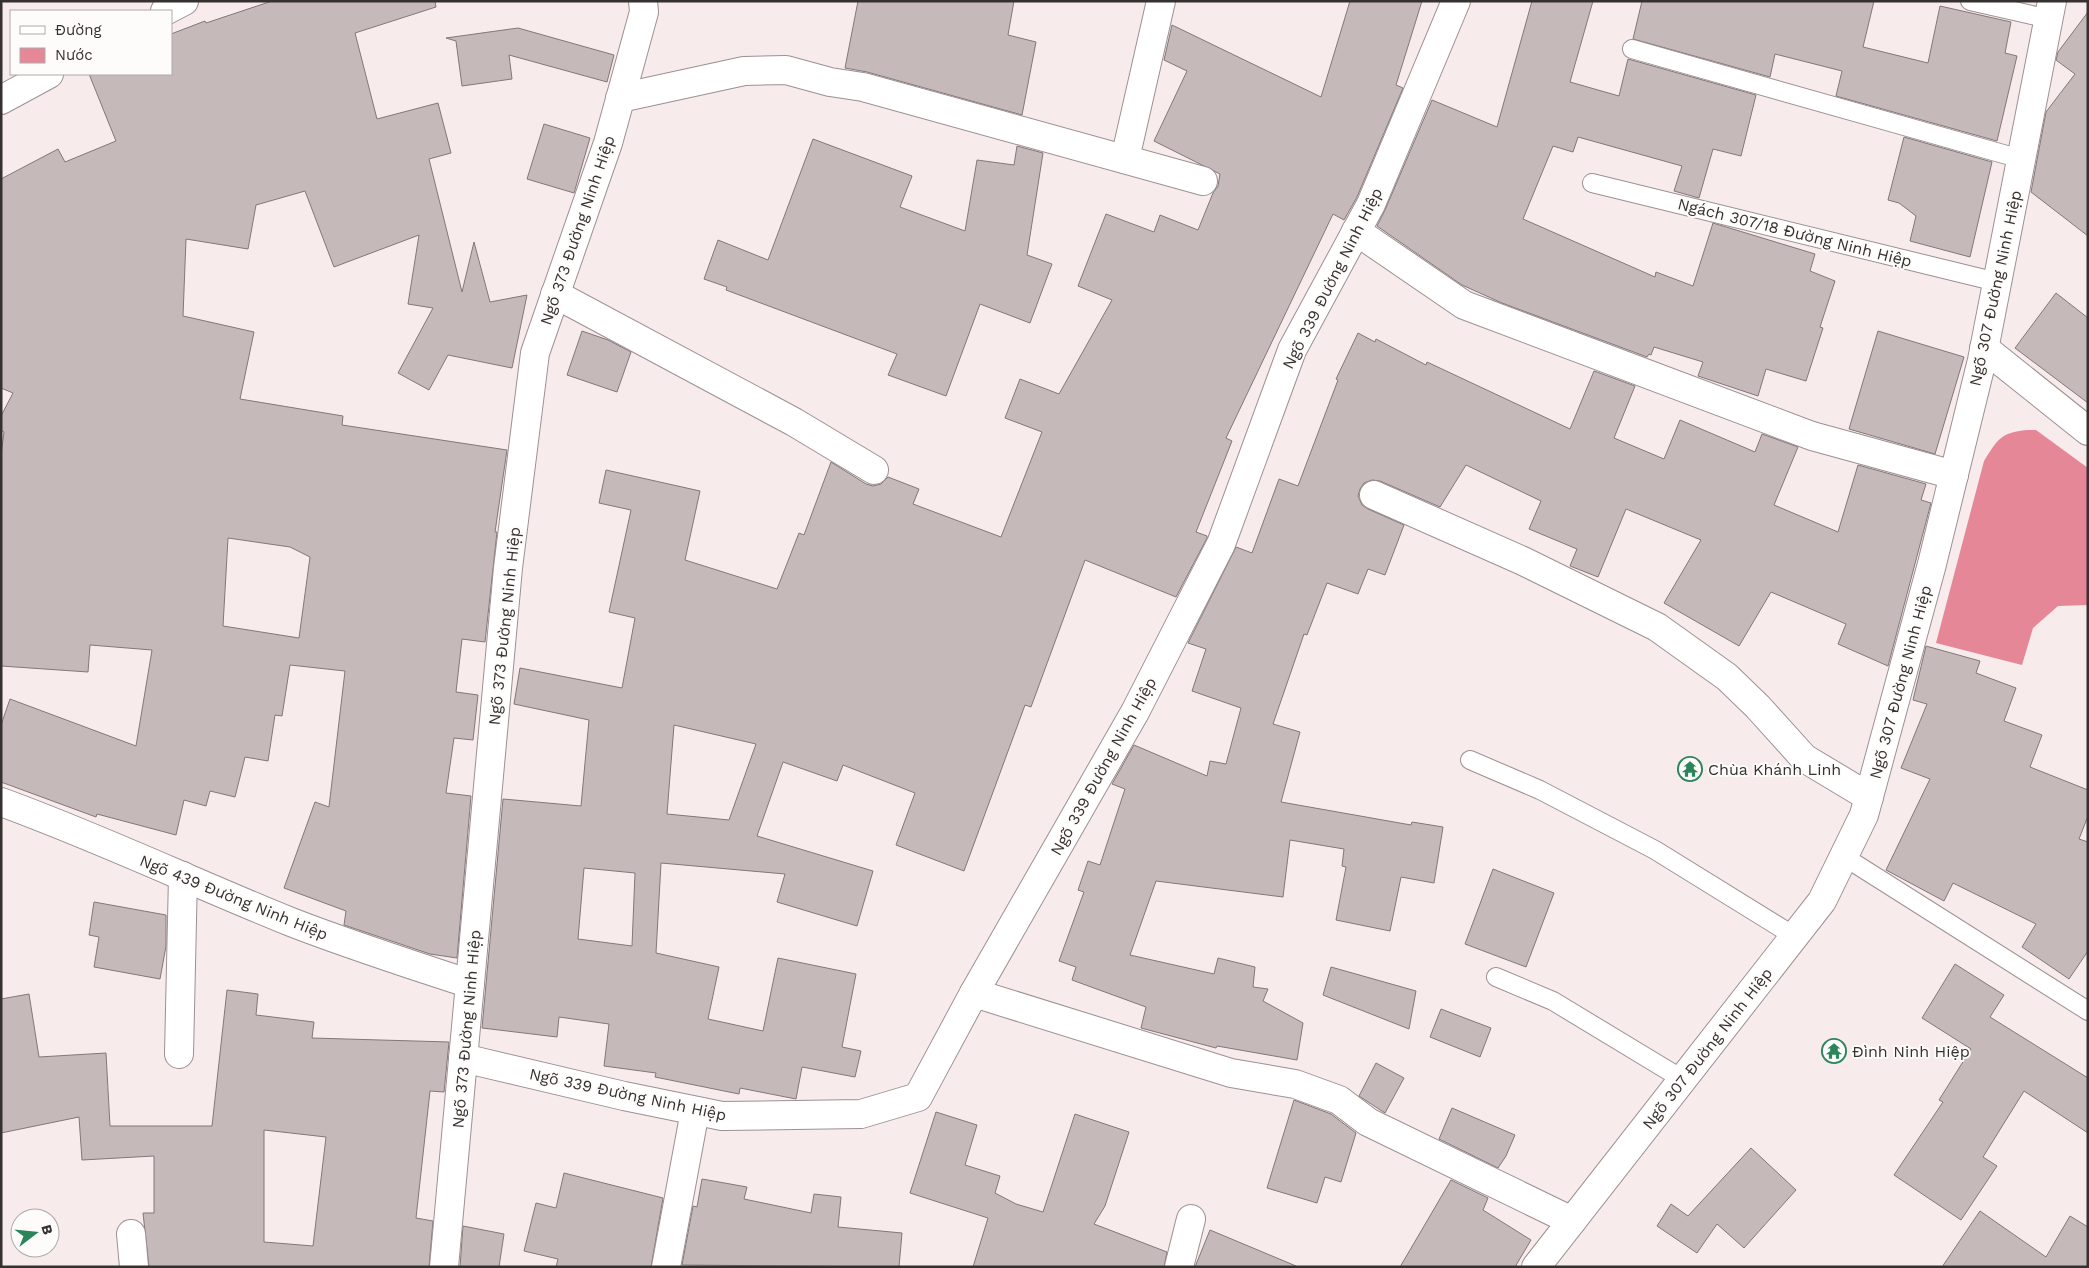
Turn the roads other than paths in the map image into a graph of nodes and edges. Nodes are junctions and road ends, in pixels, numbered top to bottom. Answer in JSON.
{"nodes":[{"id":1,"x":184,"y":1,"type":"edge"},
{"id":2,"x":643,"y":1,"type":"edge"},
{"id":3,"x":1161,"y":1,"type":"edge"},
{"id":4,"x":1456,"y":1,"type":"edge"},
{"id":5,"x":1970,"y":1,"type":"edge"},
{"id":6,"x":167,"y":10,"type":"edge"},
{"id":7,"x":2051,"y":10,"type":"edge"},
{"id":8,"x":1632,"y":49,"type":"dead end"},
{"id":9,"x":47,"y":75,"type":"edge"},
{"id":10,"x":620,"y":98,"type":"junction"},
{"id":11,"x":1,"y":100,"type":"edge"},
{"id":12,"x":1125,"y":159,"type":"junction"},
{"id":13,"x":2021,"y":159,"type":"junction"},
{"id":14,"x":1203,"y":180,"type":"dead end"},
{"id":15,"x":1592,"y":183,"type":"dead end"},
{"id":16,"x":1356,"y":231,"type":"junction"},
{"id":17,"x":1997,"y":282,"type":"junction"},
{"id":18,"x":555,"y":294,"type":"junction"},
{"id":19,"x":1984,"y":348,"type":"junction"},
{"id":20,"x":2088,"y":431,"type":"edge"},
{"id":21,"x":874,"y":470,"type":"dead end"},
{"id":22,"x":1954,"y":475,"type":"junction"},
{"id":23,"x":1374,"y":495,"type":"dead end"},
{"id":24,"x":1470,"y":760,"type":"dead end"},
{"id":25,"x":1869,"y":797,"type":"junction"},
{"id":26,"x":1,"y":802,"type":"edge"},
{"id":27,"x":1843,"y":856,"type":"junction"},
{"id":28,"x":183,"y":876,"type":"junction"},
{"id":29,"x":1794,"y":936,"type":"junction"},
{"id":30,"x":1496,"y":977,"type":"dead end"},
{"id":31,"x":470,"y":984,"type":"junction"},
{"id":32,"x":974,"y":993,"type":"junction"},
{"id":33,"x":2088,"y":1011,"type":"edge"},
{"id":34,"x":179,"y":1054,"type":"dead end"},
{"id":35,"x":463,"y":1058,"type":"junction"},
{"id":36,"x":1682,"y":1079,"type":"junction"},
{"id":37,"x":695,"y":1111,"type":"junction"},
{"id":38,"x":1191,"y":1218,"type":"dead end"},
{"id":39,"x":1572,"y":1221,"type":"junction"},
{"id":40,"x":130,"y":1234,"type":"dead end"},
{"id":41,"x":134,"y":1267,"type":"edge"},
{"id":42,"x":444,"y":1267,"type":"edge"},
{"id":43,"x":666,"y":1267,"type":"edge"},
{"id":44,"x":1179,"y":1267,"type":"edge"},
{"id":45,"x":1536,"y":1267,"type":"edge"}],
"edges":[{"from":1,"to":6,"type":"street"},
{"from":2,"to":10,"type":"street","name":"Ngõ 373 Đường Ninh Hiệp"},
{"from":3,"to":12,"type":"street"},
{"from":4,"to":16,"type":"street","name":"Ngõ 339 Đường Ninh Hiệp"},
{"from":5,"to":7,"type":"lane"},
{"from":7,"to":13,"type":"street","name":"Ngõ 307 Đường Ninh Hiệp"},
{"from":8,"to":13,"type":"lane"},
{"from":9,"to":11,"type":"street"},
{"from":10,"to":12,"type":"street"},
{"from":10,"to":18,"type":"street","name":"Ngõ 373 Đường Ninh Hiệp"},
{"from":12,"to":14,"type":"street"},
{"from":13,"to":17,"type":"street","name":"Ngõ 307 Đường Ninh Hiệp"},
{"from":15,"to":17,"type":"lane","name":"Ngách 307/18 Đường Ninh Hiệp"},
{"from":16,"to":22,"type":"street"},
{"from":16,"to":32,"type":"street","name":"Ngõ 339 Đường Ninh Hiệp"},
{"from":17,"to":19,"type":"street","name":"Ngõ 307 Đường Ninh Hiệp"},
{"from":18,"to":21,"type":"street"},
{"from":18,"to":31,"type":"street","name":"Ngõ 373 Đường Ninh Hiệp"},
{"from":19,"to":20,"type":"street"},
{"from":19,"to":22,"type":"street","name":"Ngõ 307 Đường Ninh Hiệp"},
{"from":22,"to":25,"type":"street","name":"Ngõ 307 Đường Ninh Hiệp"},
{"from":23,"to":25,"type":"street"},
{"from":24,"to":29,"type":"lane"},
{"from":25,"to":27,"type":"street","name":"Ngõ 307 Đường Ninh Hiệp"},
{"from":26,"to":28,"type":"street","name":"Ngõ 439 Đường Ninh Hiệp"},
{"from":27,"to":29,"type":"street","name":"Ngõ 307 Đường Ninh Hiệp"},
{"from":27,"to":33,"type":"lane"},
{"from":28,"to":31,"type":"street","name":"Ngõ 439 Đường Ninh Hiệp"},
{"from":28,"to":34,"type":"street"},
{"from":29,"to":36,"type":"street","name":"Ngõ 307 Đường Ninh Hiệp"},
{"from":30,"to":36,"type":"lane"},
{"from":31,"to":35,"type":"street","name":"Ngõ 373 Đường Ninh Hiệp"},
{"from":32,"to":37,"type":"street","name":"Ngõ 339 Đường Ninh Hiệp"},
{"from":32,"to":39,"type":"street"},
{"from":35,"to":37,"type":"street","name":"Ngõ 339 Đường Ninh Hiệp"},
{"from":35,"to":42,"type":"street","name":"Ngõ 373 Đường Ninh Hiệp"},
{"from":36,"to":39,"type":"street","name":"Ngõ 307 Đường Ninh Hiệp"},
{"from":37,"to":43,"type":"street"},
{"from":38,"to":44,"type":"street"},
{"from":39,"to":45,"type":"street","name":"Ngõ 307 Đường Ninh Hiệp"},
{"from":40,"to":41,"type":"street"}]}
